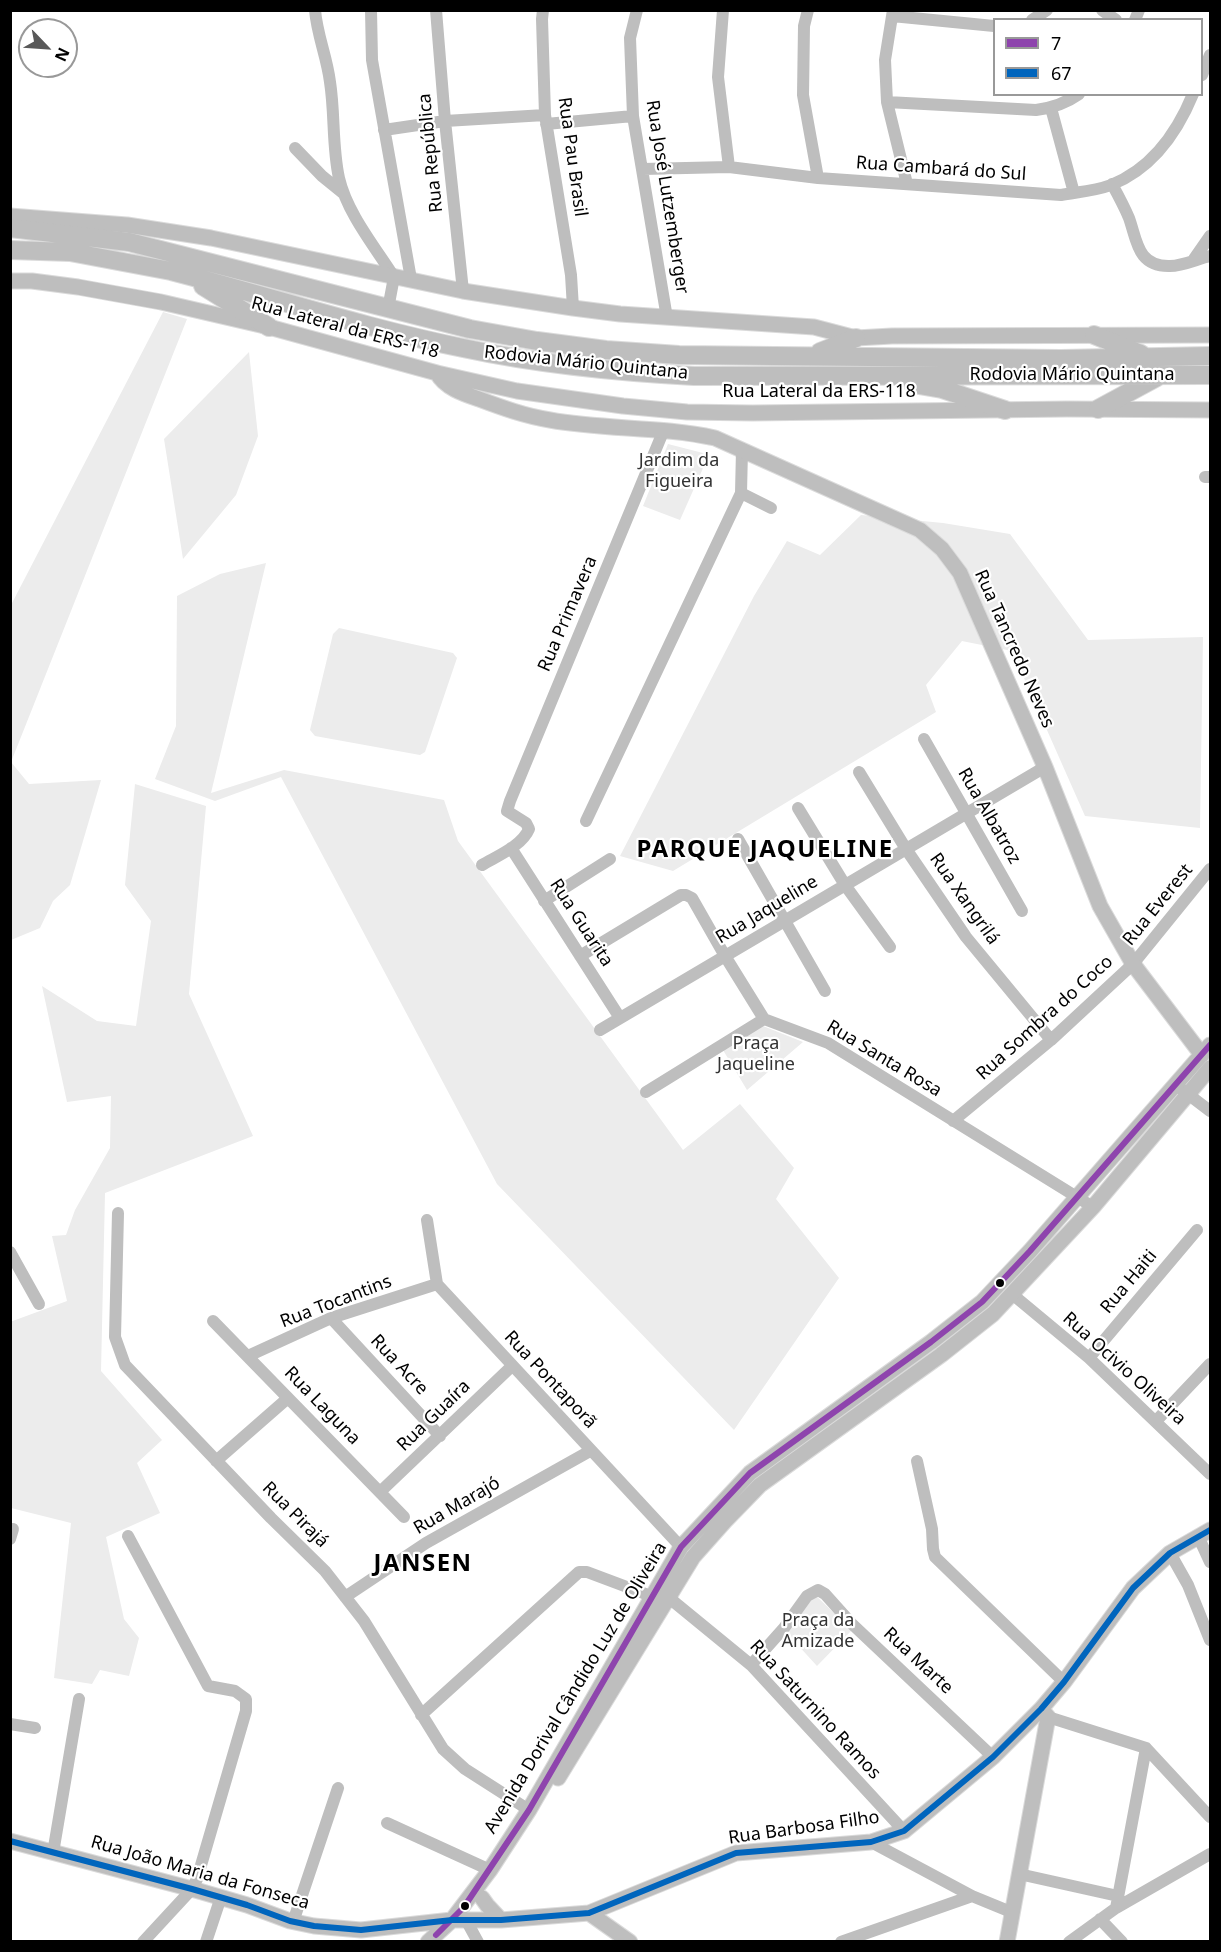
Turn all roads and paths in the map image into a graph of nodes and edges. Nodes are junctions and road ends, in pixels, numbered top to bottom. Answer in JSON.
{"nodes":[{"id":1,"x":315,"y":10,"type":"edge"},
{"id":2,"x":371,"y":10,"type":"edge"},
{"id":3,"x":436,"y":10,"type":"edge"},
{"id":4,"x":543,"y":10,"type":"edge"},
{"id":5,"x":637,"y":10,"type":"edge"},
{"id":6,"x":723,"y":10,"type":"edge"},
{"id":7,"x":808,"y":10,"type":"edge"},
{"id":8,"x":893,"y":13,"type":"edge"},
{"id":9,"x":993,"y":26,"type":"edge"},
{"id":10,"x":1210,"y":55,"type":"edge"},
{"id":11,"x":1203,"y":71,"type":"edge"},
{"id":12,"x":1076,"y":96,"type":"edge"},
{"id":13,"x":1192,"y":96,"type":"edge"},
{"id":14,"x":887,"y":102,"type":"junction"},
{"id":15,"x":1051,"y":108,"type":"junction"},
{"id":16,"x":633,"y":116,"type":"junction"},
{"id":17,"x":546,"y":119,"type":"junction"},
{"id":18,"x":445,"y":121,"type":"junction"},
{"id":19,"x":384,"y":130,"type":"junction"},
{"id":20,"x":295,"y":148,"type":"dead end"},
{"id":21,"x":729,"y":167,"type":"junction"},
{"id":22,"x":643,"y":170,"type":"junction"},
{"id":23,"x":818,"y":178,"type":"junction"},
{"id":24,"x":907,"y":184,"type":"junction"},
{"id":25,"x":1112,"y":184,"type":"junction"},
{"id":26,"x":344,"y":193,"type":"junction"},
{"id":27,"x":1074,"y":193,"type":"junction"},
{"id":28,"x":10,"y":216,"type":"edge"},
{"id":29,"x":10,"y":228,"type":"edge"},
{"id":30,"x":1210,"y":236,"type":"edge"},
{"id":31,"x":10,"y":250,"type":"edge"},
{"id":32,"x":1210,"y":256,"type":"edge"},
{"id":33,"x":1194,"y":259,"type":"junction"},
{"id":34,"x":183,"y":274,"type":"junction"},
{"id":35,"x":394,"y":277,"type":"junction"},
{"id":36,"x":411,"y":279,"type":"junction"},
{"id":37,"x":10,"y":281,"type":"edge"},
{"id":38,"x":463,"y":291,"type":"junction"},
{"id":39,"x":573,"y":308,"type":"junction"},
{"id":40,"x":388,"y":309,"type":"junction"},
{"id":41,"x":667,"y":318,"type":"junction"},
{"id":42,"x":269,"y":327,"type":"junction"},
{"id":43,"x":1094,"y":335,"type":"junction"},
{"id":44,"x":1210,"y":335,"type":"edge"},
{"id":45,"x":856,"y":338,"type":"junction"},
{"id":46,"x":809,"y":356,"type":"junction"},
{"id":47,"x":1210,"y":356,"type":"edge"},
{"id":48,"x":1149,"y":357,"type":"junction"},
{"id":49,"x":437,"y":373,"type":"junction"},
{"id":50,"x":870,"y":375,"type":"junction"},
{"id":51,"x":1160,"y":375,"type":"junction"},
{"id":52,"x":1210,"y":375,"type":"edge"},
{"id":53,"x":518,"y":391,"type":"junction"},
{"id":54,"x":1098,"y":409,"type":"junction"},
{"id":55,"x":1005,"y":410,"type":"junction"},
{"id":56,"x":1210,"y":410,"type":"edge"},
{"id":57,"x":517,"y":413,"type":"junction"},
{"id":58,"x":663,"y":432,"type":"junction"},
{"id":59,"x":742,"y":450,"type":"junction"},
{"id":60,"x":741,"y":493,"type":"junction"},
{"id":61,"x":771,"y":508,"type":"dead end"},
{"id":62,"x":924,"y":739,"type":"dead end"},
{"id":63,"x":1045,"y":766,"type":"junction"},
{"id":64,"x":859,"y":772,"type":"dead end"},
{"id":65,"x":798,"y":808,"type":"dead end"},
{"id":66,"x":966,"y":813,"type":"junction"},
{"id":67,"x":586,"y":821,"type":"dead end"},
{"id":68,"x":738,"y":838,"type":"dead end"},
{"id":69,"x":511,"y":848,"type":"junction"},
{"id":70,"x":906,"y":849,"type":"junction"},
{"id":71,"x":610,"y":859,"type":"dead end"},
{"id":72,"x":482,"y":866,"type":"dead end"},
{"id":73,"x":1210,"y":869,"type":"edge"},
{"id":74,"x":845,"y":885,"type":"junction"},
{"id":75,"x":544,"y":901,"type":"junction"},
{"id":76,"x":1022,"y":911,"type":"dead end"},
{"id":77,"x":785,"y":921,"type":"junction"},
{"id":78,"x":890,"y":947,"type":"dead end"},
{"id":79,"x":580,"y":956,"type":"junction"},
{"id":80,"x":725,"y":956,"type":"junction"},
{"id":81,"x":1133,"y":964,"type":"junction"},
{"id":82,"x":825,"y":991,"type":"dead end"},
{"id":83,"x":620,"y":1018,"type":"junction"},
{"id":84,"x":764,"y":1019,"type":"junction"},
{"id":85,"x":600,"y":1030,"type":"dead end"},
{"id":86,"x":1051,"y":1040,"type":"junction"},
{"id":87,"x":1206,"y":1050,"type":"edge"},
{"id":88,"x":1210,"y":1068,"type":"edge"},
{"id":89,"x":1176,"y":1085,"type":"junction"},
{"id":90,"x":645,"y":1092,"type":"dead end"},
{"id":91,"x":1189,"y":1094,"type":"junction"},
{"id":92,"x":1210,"y":1111,"type":"edge"},
{"id":93,"x":953,"y":1121,"type":"junction"},
{"id":94,"x":1076,"y":1197,"type":"junction"},
{"id":95,"x":1093,"y":1207,"type":"junction"},
{"id":96,"x":118,"y":1213,"type":"dead end"},
{"id":97,"x":427,"y":1220,"type":"dead end"},
{"id":98,"x":1197,"y":1230,"type":"dead end"},
{"id":99,"x":10,"y":1252,"type":"edge"},
{"id":100,"x":437,"y":1284,"type":"junction"},
{"id":101,"x":1012,"y":1294,"type":"junction"},
{"id":102,"x":39,"y":1304,"type":"dead end"},
{"id":103,"x":331,"y":1318,"type":"junction"},
{"id":104,"x":213,"y":1321,"type":"dead end"},
{"id":105,"x":248,"y":1356,"type":"junction"},
{"id":106,"x":1089,"y":1358,"type":"junction"},
{"id":107,"x":1210,"y":1364,"type":"edge"},
{"id":108,"x":512,"y":1366,"type":"junction"},
{"id":109,"x":288,"y":1398,"type":"junction"},
{"id":110,"x":1156,"y":1421,"type":"junction"},
{"id":111,"x":440,"y":1436,"type":"junction"},
{"id":112,"x":590,"y":1451,"type":"junction"},
{"id":113,"x":216,"y":1461,"type":"junction"},
{"id":114,"x":917,"y":1461,"type":"dead end"},
{"id":115,"x":1210,"y":1473,"type":"edge"},
{"id":116,"x":380,"y":1492,"type":"junction"},
{"id":117,"x":404,"y":1517,"type":"dead end"},
{"id":118,"x":1204,"y":1533,"type":"edge"},
{"id":119,"x":128,"y":1536,"type":"dead end"},
{"id":120,"x":681,"y":1547,"type":"junction"},
{"id":121,"x":1170,"y":1553,"type":"junction"},
{"id":122,"x":1210,"y":1562,"type":"edge"},
{"id":123,"x":651,"y":1596,"type":"junction"},
{"id":124,"x":345,"y":1597,"type":"junction"},
{"id":125,"x":668,"y":1597,"type":"junction"},
{"id":126,"x":1210,"y":1640,"type":"edge"},
{"id":127,"x":752,"y":1665,"type":"junction"},
{"id":128,"x":1064,"y":1682,"type":"junction"},
{"id":129,"x":78,"y":1699,"type":"dead end"},
{"id":130,"x":1045,"y":1713,"type":"junction"},
{"id":131,"x":421,"y":1715,"type":"junction"},
{"id":132,"x":10,"y":1724,"type":"edge"},
{"id":133,"x":35,"y":1728,"type":"dead end"},
{"id":134,"x":1146,"y":1748,"type":"junction"},
{"id":135,"x":993,"y":1758,"type":"junction"},
{"id":136,"x":338,"y":1788,"type":"dead end"},
{"id":137,"x":529,"y":1810,"type":"junction"},
{"id":138,"x":1210,"y":1816,"type":"edge"},
{"id":139,"x":387,"y":1823,"type":"dead end"},
{"id":140,"x":904,"y":1831,"type":"junction"},
{"id":141,"x":10,"y":1841,"type":"edge"},
{"id":142,"x":871,"y":1842,"type":"junction"},
{"id":143,"x":53,"y":1852,"type":"junction"},
{"id":144,"x":1210,"y":1854,"type":"edge"},
{"id":145,"x":490,"y":1870,"type":"junction"},
{"id":146,"x":1019,"y":1874,"type":"junction"},
{"id":147,"x":192,"y":1889,"type":"junction"},
{"id":148,"x":972,"y":1896,"type":"junction"},
{"id":149,"x":221,"y":1897,"type":"junction"},
{"id":150,"x":482,"y":1898,"type":"junction"},
{"id":151,"x":1117,"y":1902,"type":"junction"},
{"id":152,"x":1011,"y":1912,"type":"junction"},
{"id":153,"x":589,"y":1913,"type":"junction"},
{"id":154,"x":1100,"y":1919,"type":"junction"},
{"id":155,"x":459,"y":1920,"type":"junction"},
{"id":156,"x":501,"y":1920,"type":"junction"},
{"id":157,"x":294,"y":1922,"type":"junction"},
{"id":158,"x":143,"y":1941,"type":"edge"},
{"id":159,"x":206,"y":1941,"type":"edge"},
{"id":160,"x":428,"y":1941,"type":"edge"},
{"id":161,"x":443,"y":1941,"type":"edge"},
{"id":162,"x":478,"y":1941,"type":"edge"},
{"id":163,"x":630,"y":1941,"type":"edge"},
{"id":164,"x":841,"y":1941,"type":"edge"},
{"id":165,"x":1007,"y":1941,"type":"edge"},
{"id":166,"x":1069,"y":1941,"type":"edge"},
{"id":167,"x":1122,"y":1941,"type":"edge"}],
"edges":[{"from":1,"to":26,"type":"street"},
{"from":2,"to":19,"type":"street"},
{"from":3,"to":18,"type":"street","name":"Rua República"},
{"from":4,"to":17,"type":"street","name":"Rua Pau Brasil"},
{"from":5,"to":16,"type":"street","name":"Rua José Lutzemberger"},
{"from":6,"to":21,"type":"street"},
{"from":7,"to":23,"type":"street"},
{"from":8,"to":9,"type":"street"},
{"from":8,"to":14,"type":"street"},
{"from":10,"to":11,"type":"street"},
{"from":12,"to":15,"type":"street"},
{"from":13,"to":25,"type":"street","name":"Rua Cambará do Sul"},
{"from":14,"to":15,"type":"street"},
{"from":14,"to":24,"type":"street"},
{"from":15,"to":27,"type":"street"},
{"from":16,"to":17,"type":"street"},
{"from":16,"to":22,"type":"street","name":"Rua José Lutzemberger"},
{"from":17,"to":18,"type":"street"},
{"from":17,"to":39,"type":"street","name":"Rua Pau Brasil"},
{"from":18,"to":19,"type":"street"},
{"from":18,"to":38,"type":"street","name":"Rua República"},
{"from":19,"to":36,"type":"street"},
{"from":20,"to":26,"type":"street"},
{"from":21,"to":22,"type":"street","name":"Rua Cambará do Sul"},
{"from":21,"to":23,"type":"street","name":"Rua Cambará do Sul"},
{"from":22,"to":41,"type":"street","name":"Rua José Lutzemberger"},
{"from":23,"to":24,"type":"street","name":"Rua Cambará do Sul"},
{"from":24,"to":27,"type":"street","name":"Rua Cambará do Sul"},
{"from":25,"to":27,"type":"street","name":"Rua Cambará do Sul"},
{"from":25,"to":33,"type":"street"},
{"from":26,"to":35,"type":"street"},
{"from":28,"to":35,"type":"main road"},
{"from":29,"to":40,"type":"highway","name":"Rodovia Mário Quintana"},
{"from":30,"to":33,"type":"street"},
{"from":31,"to":34,"type":"highway","name":"Rodovia Mário Quintana"},
{"from":32,"to":33,"type":"street"},
{"from":34,"to":42,"type":"highway"},
{"from":34,"to":50,"type":"highway","name":"Rodovia Mário Quintana"},
{"from":35,"to":36,"type":"main road"},
{"from":35,"to":40,"type":"street"},
{"from":36,"to":38,"type":"main road"},
{"from":37,"to":42,"type":"main road","name":"Rua Lateral da ERS-118"},
{"from":38,"to":39,"type":"main road"},
{"from":39,"to":41,"type":"main road"},
{"from":40,"to":46,"type":"highway","name":"Rodovia Mário Quintana"},
{"from":41,"to":45,"type":"main road"},
{"from":42,"to":49,"type":"main road","name":"Rua Lateral da ERS-118"},
{"from":43,"to":44,"type":"main road"},
{"from":43,"to":45,"type":"main road"},
{"from":43,"to":48,"type":"highway"},
{"from":45,"to":46,"type":"highway"},
{"from":46,"to":48,"type":"highway","name":"Rodovia Mário Quintana"},
{"from":47,"to":48,"type":"highway","name":"Rodovia Mário Quintana"},
{"from":49,"to":53,"type":"main road","name":"Rua Lateral da ERS-118"},
{"from":49,"to":57,"type":"main road","name":"Rua Tancredo Neves"},
{"from":50,"to":51,"type":"highway","name":"Rodovia Mário Quintana"},
{"from":50,"to":55,"type":"highway"},
{"from":51,"to":52,"type":"highway","name":"Rodovia Mário Quintana"},
{"from":51,"to":54,"type":"highway"},
{"from":53,"to":55,"type":"main road","name":"Rua Lateral da ERS-118"},
{"from":53,"to":57,"type":"main road"},
{"from":54,"to":55,"type":"main road","name":"Rua Lateral da ERS-118"},
{"from":54,"to":56,"type":"main road","name":"Rua Lateral da ERS-118"},
{"from":57,"to":58,"type":"main road","name":"Rua Tancredo Neves"},
{"from":58,"to":59,"type":"main road","name":"Rua Tancredo Neves"},
{"from":58,"to":69,"type":"street","name":"Rua Primavera"},
{"from":59,"to":60,"type":"street"},
{"from":59,"to":63,"type":"main road","name":"Rua Tancredo Neves"},
{"from":60,"to":61,"type":"street"},
{"from":60,"to":67,"type":"street"},
{"from":62,"to":66,"type":"street","name":"Rua Albatroz"},
{"from":63,"to":66,"type":"street","name":"Rua Jaqueline"},
{"from":63,"to":81,"type":"main road","name":"Rua Tancredo Neves"},
{"from":64,"to":70,"type":"street","name":"Rua Xangrilá"},
{"from":65,"to":74,"type":"street"},
{"from":66,"to":70,"type":"street","name":"Rua Jaqueline"},
{"from":66,"to":76,"type":"street","name":"Rua Albatroz"},
{"from":68,"to":77,"type":"street"},
{"from":69,"to":72,"type":"street"},
{"from":69,"to":75,"type":"street","name":"Rua Guarita"},
{"from":70,"to":74,"type":"street","name":"Rua Jaqueline"},
{"from":70,"to":86,"type":"street","name":"Rua Xangrilá"},
{"from":71,"to":75,"type":"street"},
{"from":73,"to":81,"type":"street","name":"Rua Everest"},
{"from":74,"to":77,"type":"street","name":"Rua Jaqueline"},
{"from":74,"to":78,"type":"street"},
{"from":75,"to":79,"type":"street","name":"Rua Guarita"},
{"from":77,"to":80,"type":"street","name":"Rua Jaqueline"},
{"from":77,"to":82,"type":"street"},
{"from":79,"to":80,"type":"street"},
{"from":79,"to":83,"type":"street","name":"Rua Guarita"},
{"from":80,"to":83,"type":"street","name":"Rua Jaqueline"},
{"from":80,"to":84,"type":"street"},
{"from":81,"to":86,"type":"street","name":"Rua Sombra do Coco"},
{"from":81,"to":87,"type":"main road","name":"Rua Tancredo Neves"},
{"from":83,"to":85,"type":"street","name":"Rua Jaqueline"},
{"from":84,"to":90,"type":"street"},
{"from":84,"to":93,"type":"street","name":"Rua Santa Rosa"},
{"from":86,"to":93,"type":"street","name":"Rua Sombra do Coco"},
{"from":87,"to":89,"type":"main road","name":"Avenida Dorival Cândido Luz de Oliveira"},
{"from":88,"to":91,"type":"main road","name":"Avenida Dorival Cândido Luz de Oliveira"},
{"from":89,"to":91,"type":"street"},
{"from":89,"to":94,"type":"main road","name":"Avenida Dorival Cândido Luz de Oliveira"},
{"from":91,"to":92,"type":"street"},
{"from":91,"to":95,"type":"main road","name":"Avenida Dorival Cândido Luz de Oliveira"},
{"from":93,"to":94,"type":"street","name":"Rua Santa Rosa"},
{"from":94,"to":95,"type":"street","name":"Rua Santa Rosa"},
{"from":94,"to":120,"type":"main road","name":"Avenida Dorival Cândido Luz de Oliveira"},
{"from":95,"to":101,"type":"main road","name":"Avenida Dorival Cândido Luz de Oliveira"},
{"from":96,"to":113,"type":"street","name":"Rua Pirajá"},
{"from":97,"to":100,"type":"street"},
{"from":98,"to":106,"type":"street","name":"Rua Haiti"},
{"from":99,"to":102,"type":"street"},
{"from":100,"to":103,"type":"street","name":"Rua Tocantins"},
{"from":100,"to":108,"type":"street","name":"Rua Pontaporã"},
{"from":101,"to":106,"type":"street","name":"Rua Ocivio Oliveira"},
{"from":101,"to":125,"type":"main road","name":"Avenida Dorival Cândido Luz de Oliveira"},
{"from":103,"to":105,"type":"street","name":"Rua Tocantins"},
{"from":103,"to":111,"type":"street","name":"Rua Acre"},
{"from":104,"to":105,"type":"street","name":"Rua Laguna"},
{"from":105,"to":109,"type":"street","name":"Rua Laguna"},
{"from":106,"to":110,"type":"street","name":"Rua Ocivio Oliveira"},
{"from":107,"to":110,"type":"street"},
{"from":108,"to":111,"type":"street","name":"Rua Guaíra"},
{"from":108,"to":112,"type":"street","name":"Rua Pontaporã"},
{"from":109,"to":113,"type":"street"},
{"from":109,"to":116,"type":"street","name":"Rua Laguna"},
{"from":110,"to":115,"type":"street","name":"Rua Ocivio Oliveira"},
{"from":111,"to":116,"type":"street","name":"Rua Guaíra"},
{"from":112,"to":120,"type":"street","name":"Rua Pontaporã"},
{"from":112,"to":124,"type":"street","name":"Rua Marajó"},
{"from":113,"to":124,"type":"street","name":"Rua Pirajá"},
{"from":114,"to":128,"type":"street"},
{"from":116,"to":117,"type":"street","name":"Rua Laguna"},
{"from":118,"to":121,"type":"main road","name":"Rua Barbosa Filho"},
{"from":118,"to":122,"type":"street"},
{"from":119,"to":147,"type":"street"},
{"from":120,"to":123,"type":"main road","name":"Avenida Dorival Cândido Luz de Oliveira"},
{"from":121,"to":126,"type":"street"},
{"from":121,"to":128,"type":"main road","name":"Rua Barbosa Filho"},
{"from":123,"to":131,"type":"street"},
{"from":123,"to":137,"type":"main road","name":"Avenida Dorival Cândido Luz de Oliveira"},
{"from":124,"to":131,"type":"street","name":"Rua Pirajá"},
{"from":125,"to":127,"type":"street","name":"Rua Saturnino Ramos"},
{"from":125,"to":150,"type":"main road","name":"Avenida Dorival Cândido Luz de Oliveira"},
{"from":127,"to":135,"type":"street","name":"Rua Marte"},
{"from":127,"to":140,"type":"street","name":"Rua Saturnino Ramos"},
{"from":128,"to":130,"type":"main road","name":"Rua Barbosa Filho"},
{"from":129,"to":143,"type":"street"},
{"from":130,"to":134,"type":"street"},
{"from":130,"to":135,"type":"main road","name":"Rua Barbosa Filho"},
{"from":130,"to":146,"type":"main road"},
{"from":131,"to":137,"type":"street","name":"Rua Pirajá"},
{"from":132,"to":133,"type":"street"},
{"from":134,"to":138,"type":"street"},
{"from":134,"to":151,"type":"street"},
{"from":135,"to":140,"type":"main road","name":"Rua Barbosa Filho"},
{"from":136,"to":157,"type":"street"},
{"from":137,"to":145,"type":"main road","name":"Avenida Dorival Cândido Luz de Oliveira"},
{"from":139,"to":145,"type":"street"},
{"from":140,"to":142,"type":"main road","name":"Rua Barbosa Filho"},
{"from":141,"to":143,"type":"main road","name":"Rua João Maria da Fonseca"},
{"from":142,"to":148,"type":"street"},
{"from":142,"to":153,"type":"main road","name":"Rua Barbosa Filho"},
{"from":143,"to":147,"type":"main road","name":"Rua João Maria da Fonseca"},
{"from":144,"to":151,"type":"street"},
{"from":145,"to":155,"type":"main road","name":"Avenida Dorival Cândido Luz de Oliveira"},
{"from":146,"to":151,"type":"street"},
{"from":146,"to":152,"type":"main road"},
{"from":147,"to":149,"type":"main road","name":"Rua João Maria da Fonseca"},
{"from":147,"to":158,"type":"street"},
{"from":148,"to":152,"type":"street"},
{"from":148,"to":164,"type":"street"},
{"from":149,"to":157,"type":"main road","name":"Rua João Maria da Fonseca"},
{"from":149,"to":159,"type":"street"},
{"from":150,"to":155,"type":"main road","name":"Avenida Dorival Cândido Luz de Oliveira"},
{"from":150,"to":156,"type":"main road"},
{"from":151,"to":154,"type":"street"},
{"from":152,"to":165,"type":"main road"},
{"from":153,"to":156,"type":"main road","name":"Rua Barbosa Filho"},
{"from":153,"to":163,"type":"main road"},
{"from":154,"to":166,"type":"street"},
{"from":154,"to":167,"type":"street"},
{"from":155,"to":156,"type":"main road","name":"Rua Barbosa Filho"},
{"from":155,"to":157,"type":"main road","name":"Rua João Maria da Fonseca"},
{"from":155,"to":160,"type":"main road","name":"Avenida Dorival Cândido Luz de Oliveira"},
{"from":155,"to":161,"type":"main road","name":"Avenida Dorival Cândido Luz de Oliveira"},
{"from":155,"to":162,"type":"street"}]}
